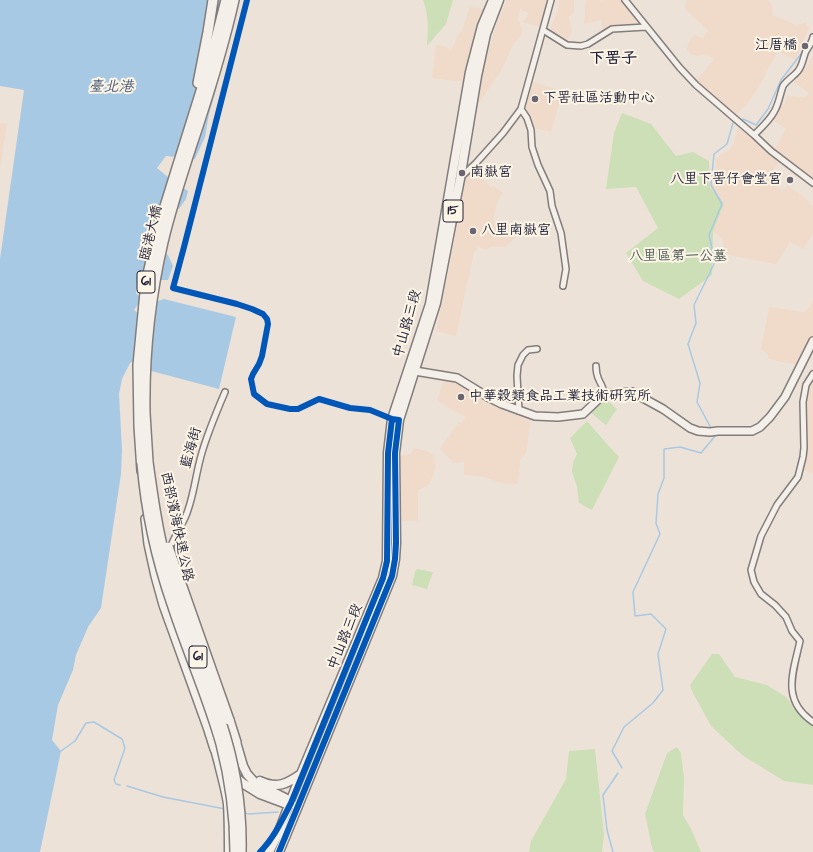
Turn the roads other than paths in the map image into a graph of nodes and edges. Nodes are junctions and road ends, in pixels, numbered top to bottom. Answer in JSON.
{"nodes":[{"id":1,"x":213,"y":0,"type":"edge"},
{"id":2,"x":220,"y":0,"type":"edge"},
{"id":3,"x":226,"y":0,"type":"edge"},
{"id":4,"x":234,"y":0,"type":"edge"},
{"id":5,"x":493,"y":0,"type":"edge"},
{"id":6,"x":499,"y":0,"type":"edge"},
{"id":7,"x":551,"y":0,"type":"edge"},
{"id":8,"x":625,"y":0,"type":"edge"},
{"id":9,"x":646,"y":27,"type":"junction"},
{"id":10,"x":543,"y":30,"type":"junction"},
{"id":11,"x":813,"y":37,"type":"edge"},
{"id":12,"x":196,"y":93,"type":"junction"},
{"id":13,"x":521,"y":109,"type":"junction"},
{"id":14,"x":754,"y":135,"type":"junction"},
{"id":15,"x":173,"y":176,"type":"junction"},
{"id":16,"x":456,"y":178,"type":"junction"},
{"id":17,"x":813,"y":183,"type":"edge"},
{"id":18,"x":563,"y":286,"type":"dead end"},
{"id":19,"x":813,"y":341,"type":"edge"},
{"id":20,"x":538,"y":349,"type":"dead end"},
{"id":21,"x":596,"y":366,"type":"dead end"},
{"id":22,"x":415,"y":371,"type":"junction"},
{"id":23,"x":813,"y":374,"type":"edge"},
{"id":24,"x":225,"y":392,"type":"dead end"},
{"id":25,"x":604,"y":394,"type":"junction"},
{"id":26,"x":519,"y":411,"type":"junction"},
{"id":27,"x":396,"y":420,"type":"junction"},
{"id":28,"x":145,"y":462,"type":"junction"},
{"id":29,"x":168,"y":580,"type":"junction"},
{"id":30,"x":813,"y":722,"type":"edge"},
{"id":31,"x":236,"y":742,"type":"junction"},
{"id":32,"x":215,"y":749,"type":"junction"},
{"id":33,"x":241,"y":756,"type":"junction"},
{"id":34,"x":219,"y":764,"type":"junction"},
{"id":35,"x":302,"y":774,"type":"junction"},
{"id":36,"x":290,"y":803,"type":"junction"},
{"id":37,"x":298,"y":806,"type":"junction"},
{"id":38,"x":229,"y":852,"type":"edge"},
{"id":39,"x":235,"y":852,"type":"edge"},
{"id":40,"x":241,"y":852,"type":"edge"},
{"id":41,"x":269,"y":852,"type":"edge"},
{"id":42,"x":279,"y":852,"type":"edge"}],
"edges":[{"from":1,"to":12,"type":"highway"},
{"from":2,"to":12,"type":"highway"},
{"from":3,"to":15,"type":"highway","name":"臨港大橋","number":"61"},
{"from":4,"to":28,"type":"highway","name":"臨港大橋","number":"61"},
{"from":5,"to":16,"type":"main road","name":"中山路三段","number":"15"},
{"from":6,"to":16,"type":"main road","name":"中山路三段","number":"15"},
{"from":7,"to":10,"type":"street"},
{"from":8,"to":9,"type":"street"},
{"from":9,"to":10,"type":"street"},
{"from":9,"to":14,"type":"street"},
{"from":10,"to":13,"type":"street"},
{"from":11,"to":14,"type":"street"},
{"from":12,"to":15,"type":"highway"},
{"from":13,"to":16,"type":"street"},
{"from":13,"to":18,"type":"street"},
{"from":14,"to":17,"type":"street"},
{"from":15,"to":28,"type":"highway","name":"臨港大橋","number":"61"},
{"from":16,"to":22,"type":"main road","name":"中山路三段","number":"15"},
{"from":16,"to":27,"type":"main road","name":"中山路三段","number":"15"},
{"from":19,"to":25,"type":"street"},
{"from":20,"to":26,"type":"street"},
{"from":21,"to":25,"type":"street"},
{"from":22,"to":26,"type":"street"},
{"from":22,"to":27,"type":"main road","name":"中山路三段","number":"15"},
{"from":23,"to":30,"type":"street"},
{"from":24,"to":29,"type":"street","name":"藍海街"},
{"from":25,"to":26,"type":"street"},
{"from":27,"to":35,"type":"main road","name":"中山路三段","number":"15"},
{"from":27,"to":37,"type":"main road","name":"中山路三段","number":"15"},
{"from":28,"to":31,"type":"highway","bridge":true},
{"from":28,"to":32,"type":"highway","bridge":true},
{"from":28,"to":39,"type":"highway","name":"西部濱海快速公路","number":"61","bridge":true},
{"from":28,"to":40,"type":"highway","name":"西部濱海快速公路","number":"61","bridge":true},
{"from":29,"to":31,"type":"street"},
{"from":29,"to":32,"type":"street","name":"藍海街"},
{"from":31,"to":33,"type":"main road"},
{"from":32,"to":34,"type":"main road"},
{"from":33,"to":35,"type":"main road"},
{"from":33,"to":36,"type":"main road"},
{"from":34,"to":36,"type":"main road"},
{"from":34,"to":38,"type":"main road"},
{"from":35,"to":36,"type":"main road","name":"中山路三段","number":"15"},
{"from":36,"to":37,"type":"main road"},
{"from":36,"to":41,"type":"main road","name":"中山路三段","number":"15"},
{"from":37,"to":42,"type":"main road","name":"中山路三段","number":"15"}]}
